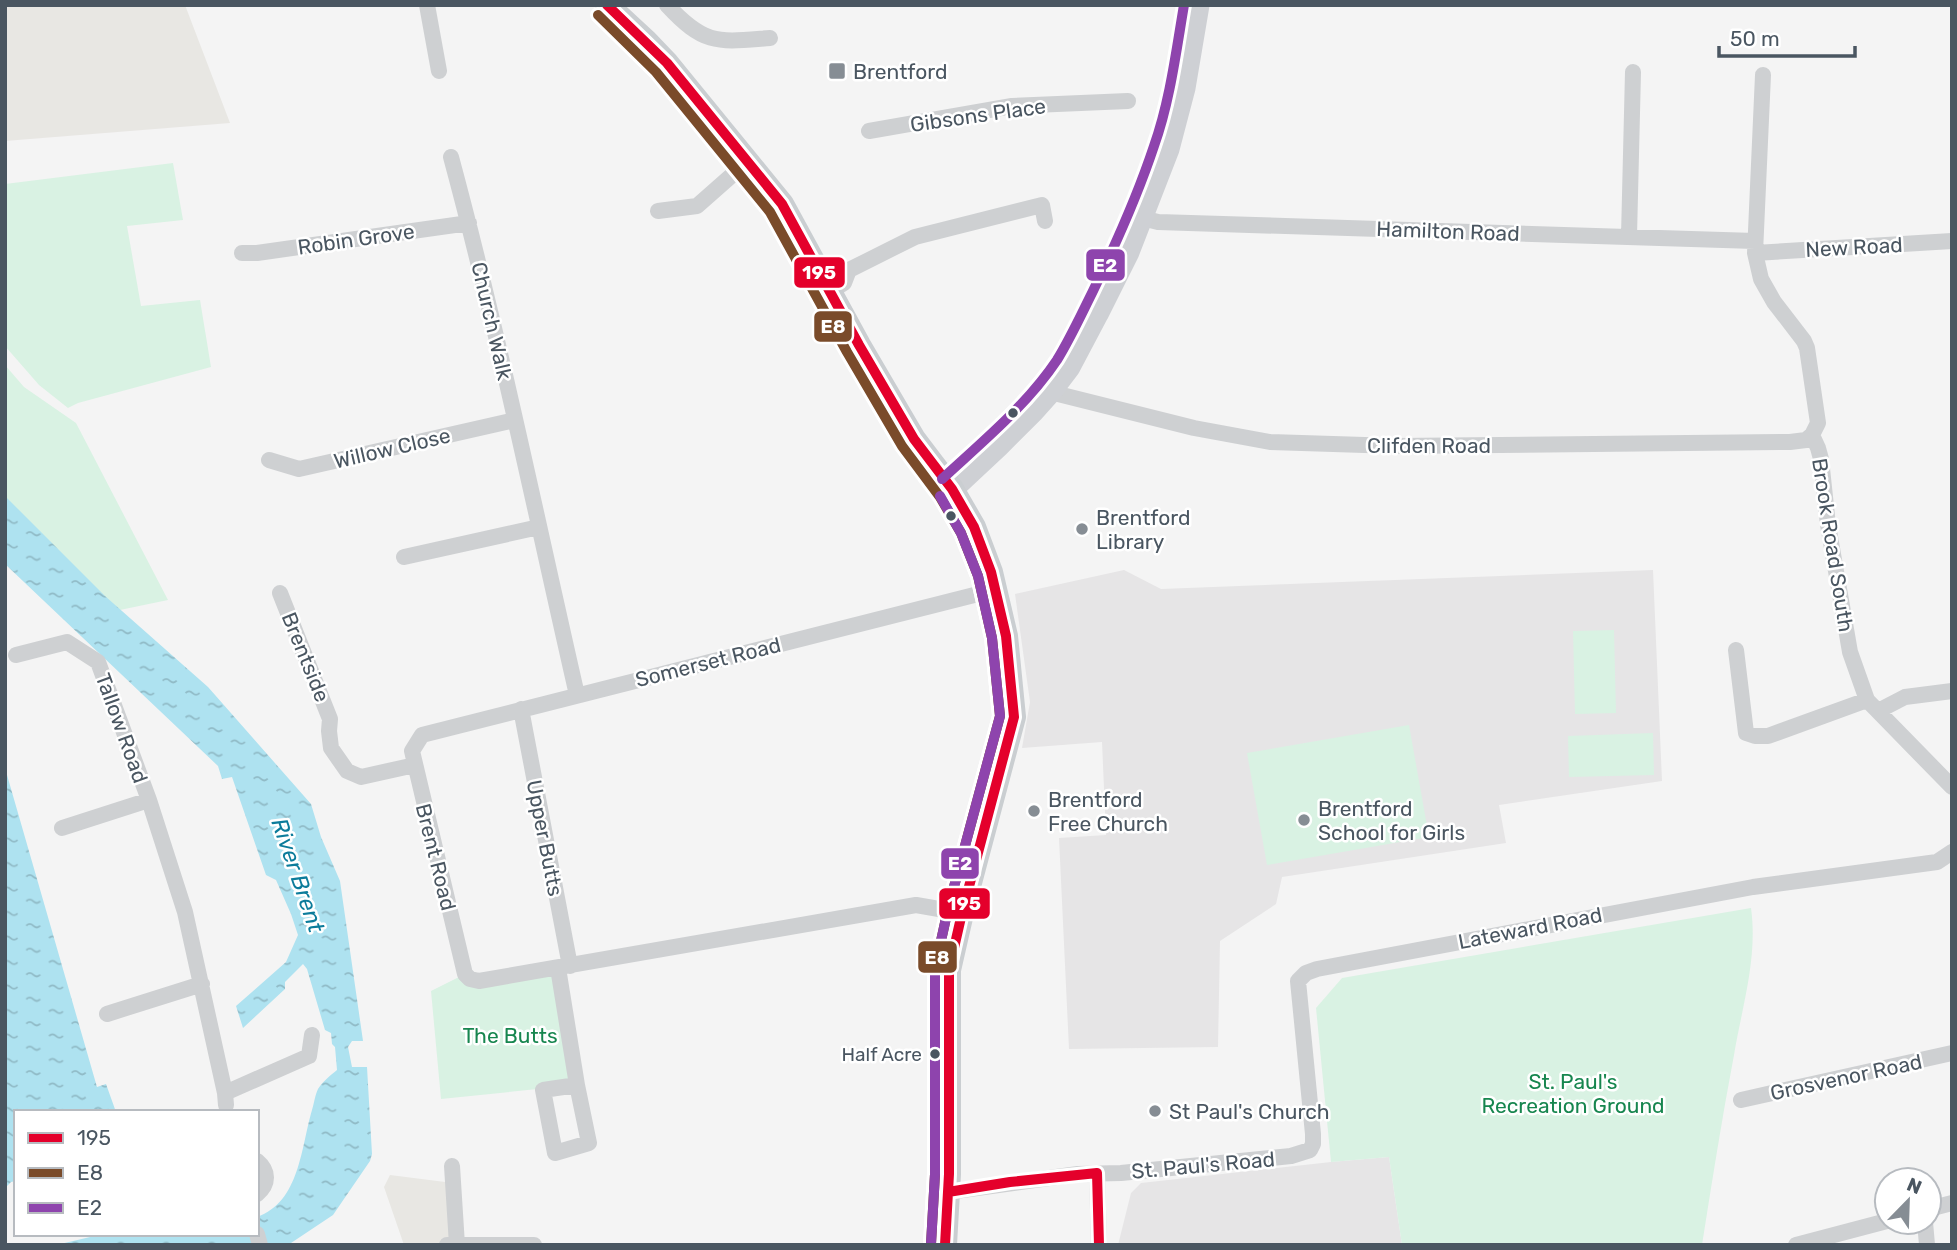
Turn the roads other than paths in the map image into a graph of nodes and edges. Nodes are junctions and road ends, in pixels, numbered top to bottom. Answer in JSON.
{"nodes":[{"id":1,"x":427,"y":5,"type":"edge"},
{"id":2,"x":607,"y":5,"type":"edge"},
{"id":3,"x":667,"y":5,"type":"edge"},
{"id":4,"x":1198,"y":9,"type":"edge"},
{"id":5,"x":771,"y":38,"type":"dead end"},
{"id":6,"x":439,"y":71,"type":"dead end"},
{"id":7,"x":1633,"y":72,"type":"dead end"},
{"id":8,"x":1762,"y":75,"type":"dead end"},
{"id":9,"x":1129,"y":101,"type":"dead end"},
{"id":10,"x":869,"y":131,"type":"dead end"},
{"id":11,"x":451,"y":157,"type":"dead end"},
{"id":12,"x":748,"y":161,"type":"junction"},
{"id":13,"x":658,"y":211,"type":"dead end"},
{"id":14,"x":1142,"y":218,"type":"junction"},
{"id":15,"x":1045,"y":221,"type":"dead end"},
{"id":16,"x":469,"y":223,"type":"junction"},
{"id":17,"x":1629,"y":236,"type":"junction"},
{"id":18,"x":1952,"y":241,"type":"edge"},
{"id":19,"x":1755,"y":247,"type":"junction"},
{"id":20,"x":243,"y":253,"type":"dead end"},
{"id":21,"x":831,"y":291,"type":"junction"},
{"id":22,"x":1049,"y":392,"type":"junction"},
{"id":23,"x":515,"y":420,"type":"junction"},
{"id":24,"x":1812,"y":435,"type":"junction"},
{"id":25,"x":269,"y":460,"type":"dead end"},
{"id":26,"x":952,"y":489,"type":"junction"},
{"id":27,"x":539,"y":527,"type":"junction"},
{"id":28,"x":404,"y":557,"type":"dead end"},
{"id":29,"x":994,"y":590,"type":"junction"},
{"id":30,"x":281,"y":593,"type":"dead end"},
{"id":31,"x":1736,"y":650,"type":"dead end"},
{"id":32,"x":16,"y":655,"type":"dead end"},
{"id":33,"x":1952,"y":691,"type":"edge"},
{"id":34,"x":577,"y":695,"type":"junction"},
{"id":35,"x":1872,"y":706,"type":"junction"},
{"id":36,"x":521,"y":709,"type":"junction"},
{"id":37,"x":422,"y":735,"type":"joint"},
{"id":38,"x":415,"y":765,"type":"junction"},
{"id":39,"x":1952,"y":787,"type":"edge"},
{"id":40,"x":149,"y":800,"type":"junction"},
{"id":41,"x":62,"y":828,"type":"dead end"},
{"id":42,"x":1952,"y":852,"type":"edge"},
{"id":43,"x":962,"y":913,"type":"junction"},
{"id":44,"x":564,"y":967,"type":"junction"},
{"id":45,"x":202,"y":984,"type":"junction"},
{"id":46,"x":107,"y":1014,"type":"dead end"},
{"id":47,"x":313,"y":1035,"type":"dead end"},
{"id":48,"x":1952,"y":1054,"type":"edge"},
{"id":49,"x":577,"y":1086,"type":"dead end"},
{"id":50,"x":1741,"y":1100,"type":"dead end"},
{"id":51,"x":1292,"y":1156,"type":"joint"},
{"id":52,"x":259,"y":1163,"type":"edge"},
{"id":53,"x":452,"y":1166,"type":"dead end"},
{"id":54,"x":1097,"y":1173,"type":"junction"},
{"id":55,"x":259,"y":1192,"type":"edge"},
{"id":56,"x":948,"y":1192,"type":"junction"},
{"id":57,"x":1873,"y":1225,"type":"edge"},
{"id":58,"x":457,"y":1244,"type":"edge"},
{"id":59,"x":447,"y":1245,"type":"edge"},
{"id":60,"x":534,"y":1245,"type":"edge"},
{"id":61,"x":945,"y":1245,"type":"edge"},
{"id":62,"x":1100,"y":1245,"type":"edge"},
{"id":63,"x":1796,"y":1245,"type":"edge"}],
"edges":[{"from":1,"to":6,"type":"street"},
{"from":2,"to":12,"type":"main road"},
{"from":3,"to":5,"type":"street"},
{"from":4,"to":14,"type":"main road"},
{"from":7,"to":17,"type":"street"},
{"from":8,"to":19,"type":"street","name":"Brook Road South"},
{"from":9,"to":10,"type":"street","name":"Gibsons Place"},
{"from":11,"to":16,"type":"street","name":"Church Walk"},
{"from":12,"to":13,"type":"street"},
{"from":12,"to":21,"type":"main road"},
{"from":14,"to":17,"type":"street","name":"Hamilton Road"},
{"from":14,"to":22,"type":"main road"},
{"from":15,"to":21,"type":"street"},
{"from":16,"to":20,"type":"street","name":"Robin Grove"},
{"from":16,"to":23,"type":"street","name":"Church Walk"},
{"from":17,"to":19,"type":"street","name":"Hamilton Road"},
{"from":18,"to":19,"type":"street","name":"New Road"},
{"from":19,"to":24,"type":"street","name":"Brook Road South"},
{"from":21,"to":26,"type":"main road"},
{"from":22,"to":24,"type":"street","name":"Clifden Road"},
{"from":22,"to":26,"type":"main road"},
{"from":23,"to":25,"type":"street","name":"Willow Close"},
{"from":23,"to":27,"type":"street","name":"Church Walk"},
{"from":24,"to":35,"type":"street","name":"Brook Road South"},
{"from":26,"to":29,"type":"main road"},
{"from":27,"to":28,"type":"street"},
{"from":27,"to":34,"type":"street"},
{"from":29,"to":34,"type":"street","name":"Somerset Road"},
{"from":29,"to":43,"type":"main road"},
{"from":30,"to":38,"type":"street","name":"Brentside"},
{"from":31,"to":35,"type":"street"},
{"from":32,"to":40,"type":"street","name":"Tallow Road"},
{"from":33,"to":35,"type":"street"},
{"from":34,"to":36,"type":"street","name":"Somerset Road"},
{"from":35,"to":39,"type":"street","name":"Brook Road South"},
{"from":36,"to":37,"type":"street","name":"Somerset Road"},
{"from":36,"to":44,"type":"street","name":"Upper Butts"},
{"from":37,"to":38,"type":"street","name":"Brent Road"},
{"from":38,"to":44,"type":"street","name":"Brent Road"},
{"from":40,"to":41,"type":"street","name":"Tallow Road"},
{"from":40,"to":45,"type":"street","name":"Tallow Road"},
{"from":42,"to":51,"type":"street","name":"Lateward Road"},
{"from":43,"to":44,"type":"street"},
{"from":43,"to":56,"type":"main road"},
{"from":44,"to":49,"type":"street"},
{"from":45,"to":46,"type":"street"},
{"from":45,"to":47,"type":"street","name":"Tallow Road"},
{"from":48,"to":50,"type":"street","name":"Grosvenor Road"},
{"from":51,"to":54,"type":"street","name":"St. Paul's Road"},
{"from":52,"to":55,"type":"street"},
{"from":53,"to":58,"type":"street"},
{"from":54,"to":56,"type":"street","name":"St. Paul's Road"},
{"from":54,"to":62,"type":"street"},
{"from":56,"to":61,"type":"main road"},
{"from":57,"to":63,"type":"street"},
{"from":58,"to":59,"type":"street"},
{"from":58,"to":60,"type":"street"}]}
